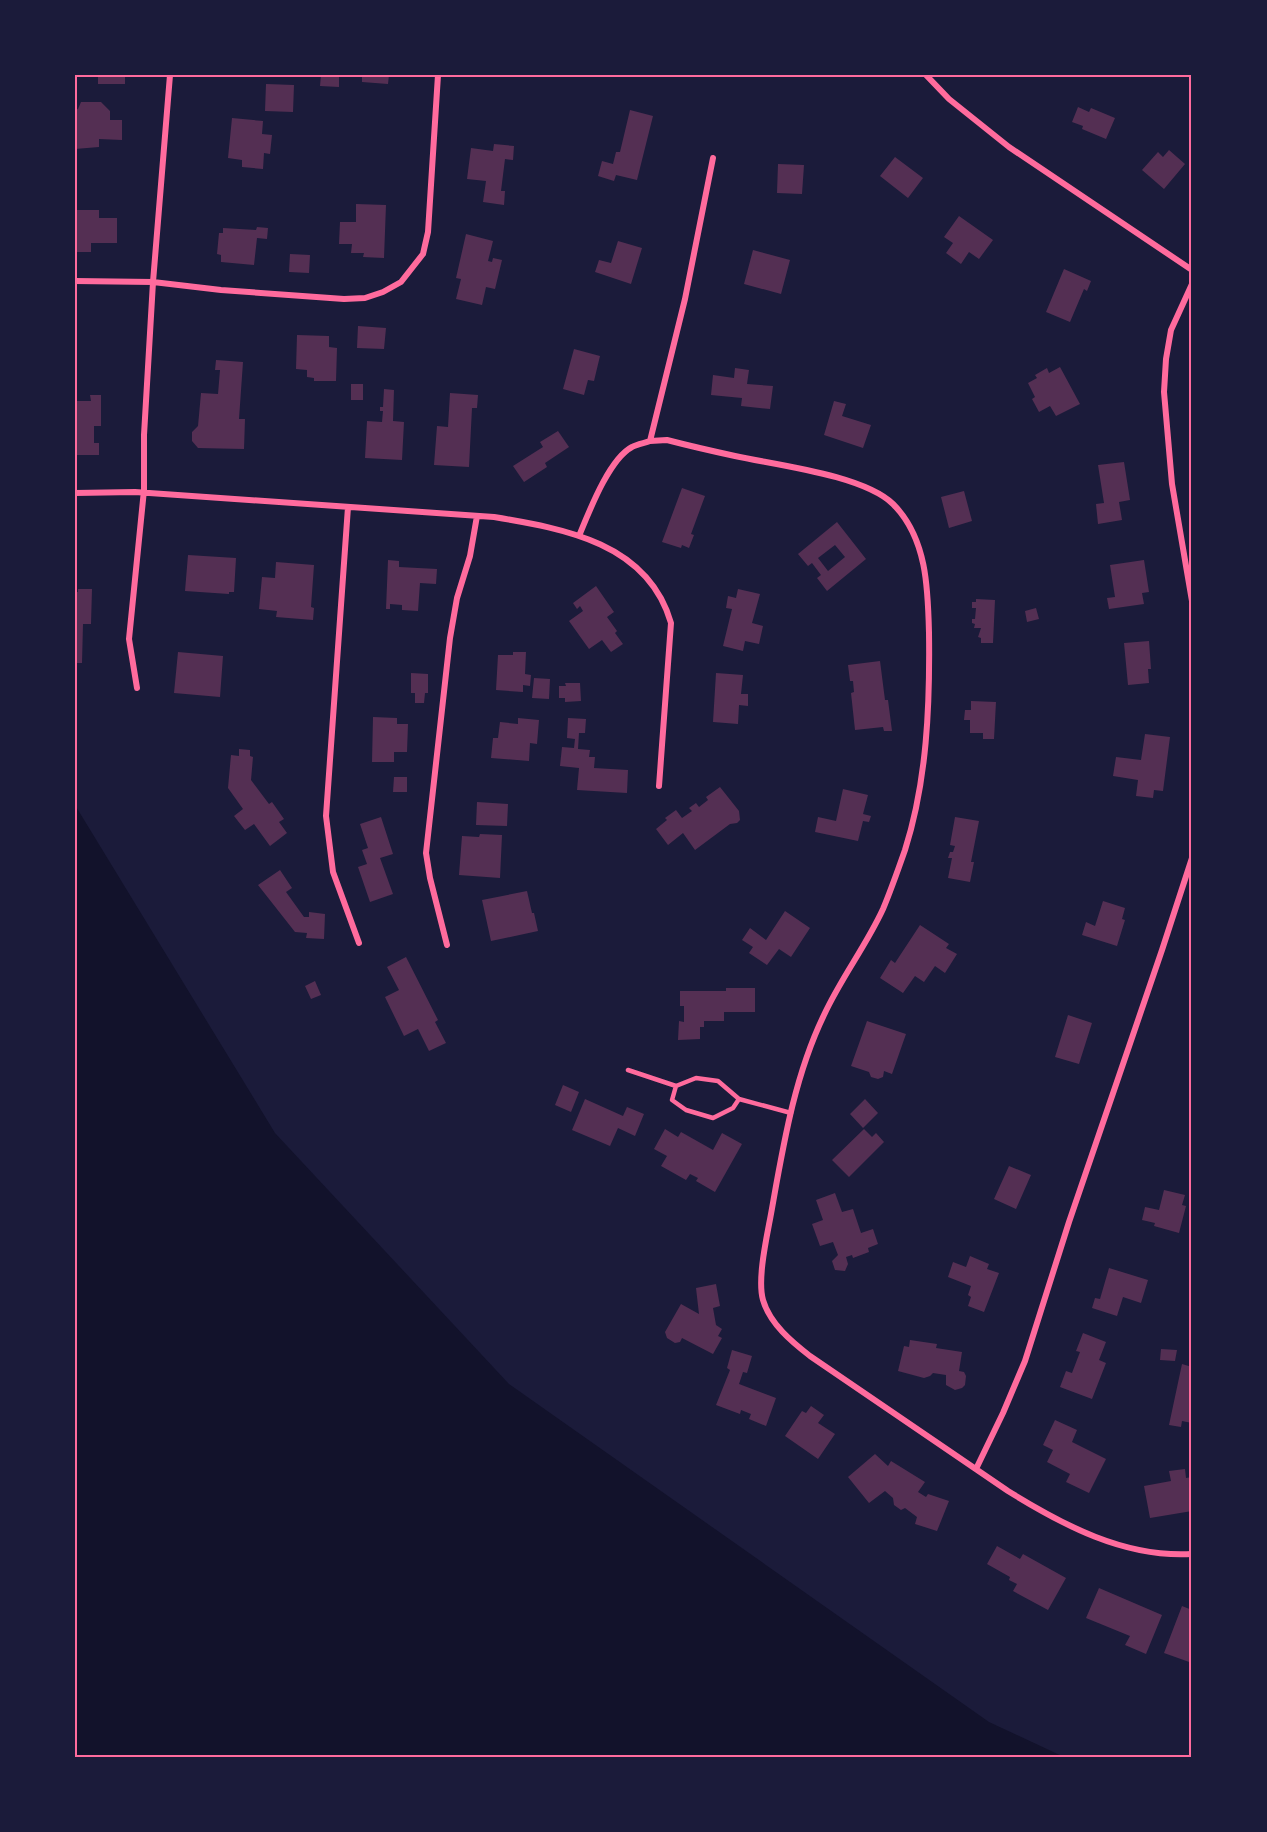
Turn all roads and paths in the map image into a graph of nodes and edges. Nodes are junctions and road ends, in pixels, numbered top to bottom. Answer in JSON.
{"nodes":[{"id":1,"x":170,"y":75,"type":"edge"},
{"id":2,"x":438,"y":75,"type":"edge"},
{"id":3,"x":926,"y":75,"type":"edge"},
{"id":4,"x":713,"y":158,"type":"dead end"},
{"id":5,"x":1192,"y":270,"type":"edge"},
{"id":6,"x":75,"y":281,"type":"edge"},
{"id":7,"x":153,"y":282,"type":"junction"},
{"id":8,"x":1192,"y":284,"type":"edge"},
{"id":9,"x":650,"y":441,"type":"junction"},
{"id":10,"x":75,"y":493,"type":"edge"},
{"id":11,"x":144,"y":493,"type":"junction"},
{"id":12,"x":348,"y":507,"type":"junction"},
{"id":13,"x":477,"y":516,"type":"junction"},
{"id":14,"x":579,"y":536,"type":"junction"},
{"id":15,"x":1192,"y":602,"type":"edge"},
{"id":16,"x":137,"y":688,"type":"dead end"},
{"id":17,"x":659,"y":786,"type":"dead end"},
{"id":18,"x":1192,"y":858,"type":"edge"},
{"id":19,"x":359,"y":943,"type":"dead end"},
{"id":20,"x":447,"y":945,"type":"dead end"},
{"id":21,"x":628,"y":1070,"type":"dead end"},
{"id":22,"x":676,"y":1086,"type":"junction"},
{"id":23,"x":739,"y":1100,"type":"junction"},
{"id":24,"x":791,"y":1113,"type":"junction"},
{"id":25,"x":976,"y":1469,"type":"junction"},
{"id":26,"x":1192,"y":1554,"type":"edge"}],
"edges":[{"from":1,"to":7,"type":"street"},
{"from":2,"to":7,"type":"street"},
{"from":3,"to":5,"type":"street"},
{"from":4,"to":9,"type":"street"},
{"from":6,"to":7,"type":"street"},
{"from":7,"to":11,"type":"street"},
{"from":8,"to":15,"type":"street"},
{"from":9,"to":14,"type":"street"},
{"from":9,"to":24,"type":"street"},
{"from":10,"to":11,"type":"street"},
{"from":11,"to":12,"type":"street"},
{"from":11,"to":16,"type":"street"},
{"from":12,"to":13,"type":"street"},
{"from":12,"to":19,"type":"street"},
{"from":13,"to":14,"type":"street"},
{"from":13,"to":20,"type":"street"},
{"from":14,"to":17,"type":"street"},
{"from":18,"to":25,"type":"street"},
{"from":21,"to":22,"type":"lane"},
{"from":22,"to":23,"type":"lane"},
{"from":22,"to":23,"type":"lane"},
{"from":23,"to":24,"type":"lane"},
{"from":24,"to":25,"type":"street"},
{"from":25,"to":26,"type":"street"}]}
